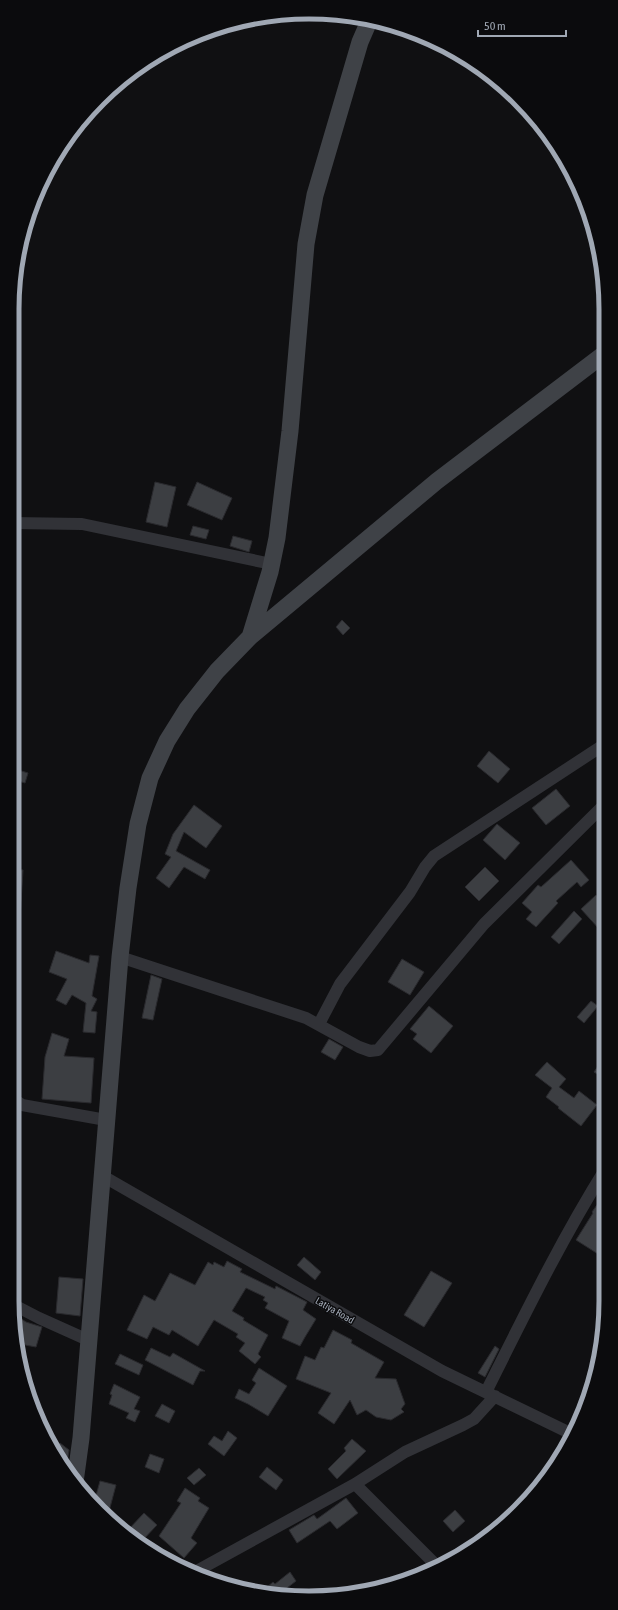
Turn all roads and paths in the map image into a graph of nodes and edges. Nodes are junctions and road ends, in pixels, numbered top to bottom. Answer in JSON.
{"nodes":[{"id":1,"x":368,"y":25,"type":"edge"},
{"id":2,"x":599,"y":358,"type":"edge"},
{"id":3,"x":19,"y":523,"type":"edge"},
{"id":4,"x":267,"y":563,"type":"dead end"},
{"id":5,"x":250,"y":637,"type":"junction"},
{"id":6,"x":599,"y":748,"type":"edge"},
{"id":7,"x":599,"y":810,"type":"edge"},
{"id":8,"x":120,"y":957,"type":"junction"},
{"id":9,"x":319,"y":1024,"type":"junction"},
{"id":10,"x":19,"y":1103,"type":"edge"},
{"id":11,"x":106,"y":1120,"type":"junction"},
{"id":12,"x":101,"y":1175,"type":"junction"},
{"id":13,"x":599,"y":1179,"type":"edge"},
{"id":14,"x":19,"y":1308,"type":"edge"},
{"id":15,"x":88,"y":1340,"type":"junction"},
{"id":16,"x":490,"y":1394,"type":"junction"},
{"id":17,"x":568,"y":1432,"type":"edge"},
{"id":18,"x":76,"y":1474,"type":"edge"},
{"id":19,"x":355,"y":1484,"type":"junction"},
{"id":20,"x":434,"y":1563,"type":"edge"},
{"id":21,"x":199,"y":1570,"type":"edge"}],
"edges":[{"from":1,"to":5,"type":"street"},
{"from":2,"to":5,"type":"street"},
{"from":3,"to":4,"type":"street"},
{"from":5,"to":8,"type":"street"},
{"from":6,"to":9,"type":"street"},
{"from":7,"to":9,"type":"street"},
{"from":8,"to":9,"type":"street"},
{"from":8,"to":11,"type":"street"},
{"from":10,"to":11,"type":"street"},
{"from":11,"to":12,"type":"street"},
{"from":12,"to":15,"type":"street"},
{"from":12,"to":16,"type":"street","name":"Latiya Road"},
{"from":13,"to":16,"type":"street"},
{"from":14,"to":15,"type":"street"},
{"from":15,"to":18,"type":"street"},
{"from":16,"to":17,"type":"street","name":"Latiya Road"},
{"from":16,"to":19,"type":"street"},
{"from":19,"to":20,"type":"street"},
{"from":19,"to":21,"type":"street"}]}
